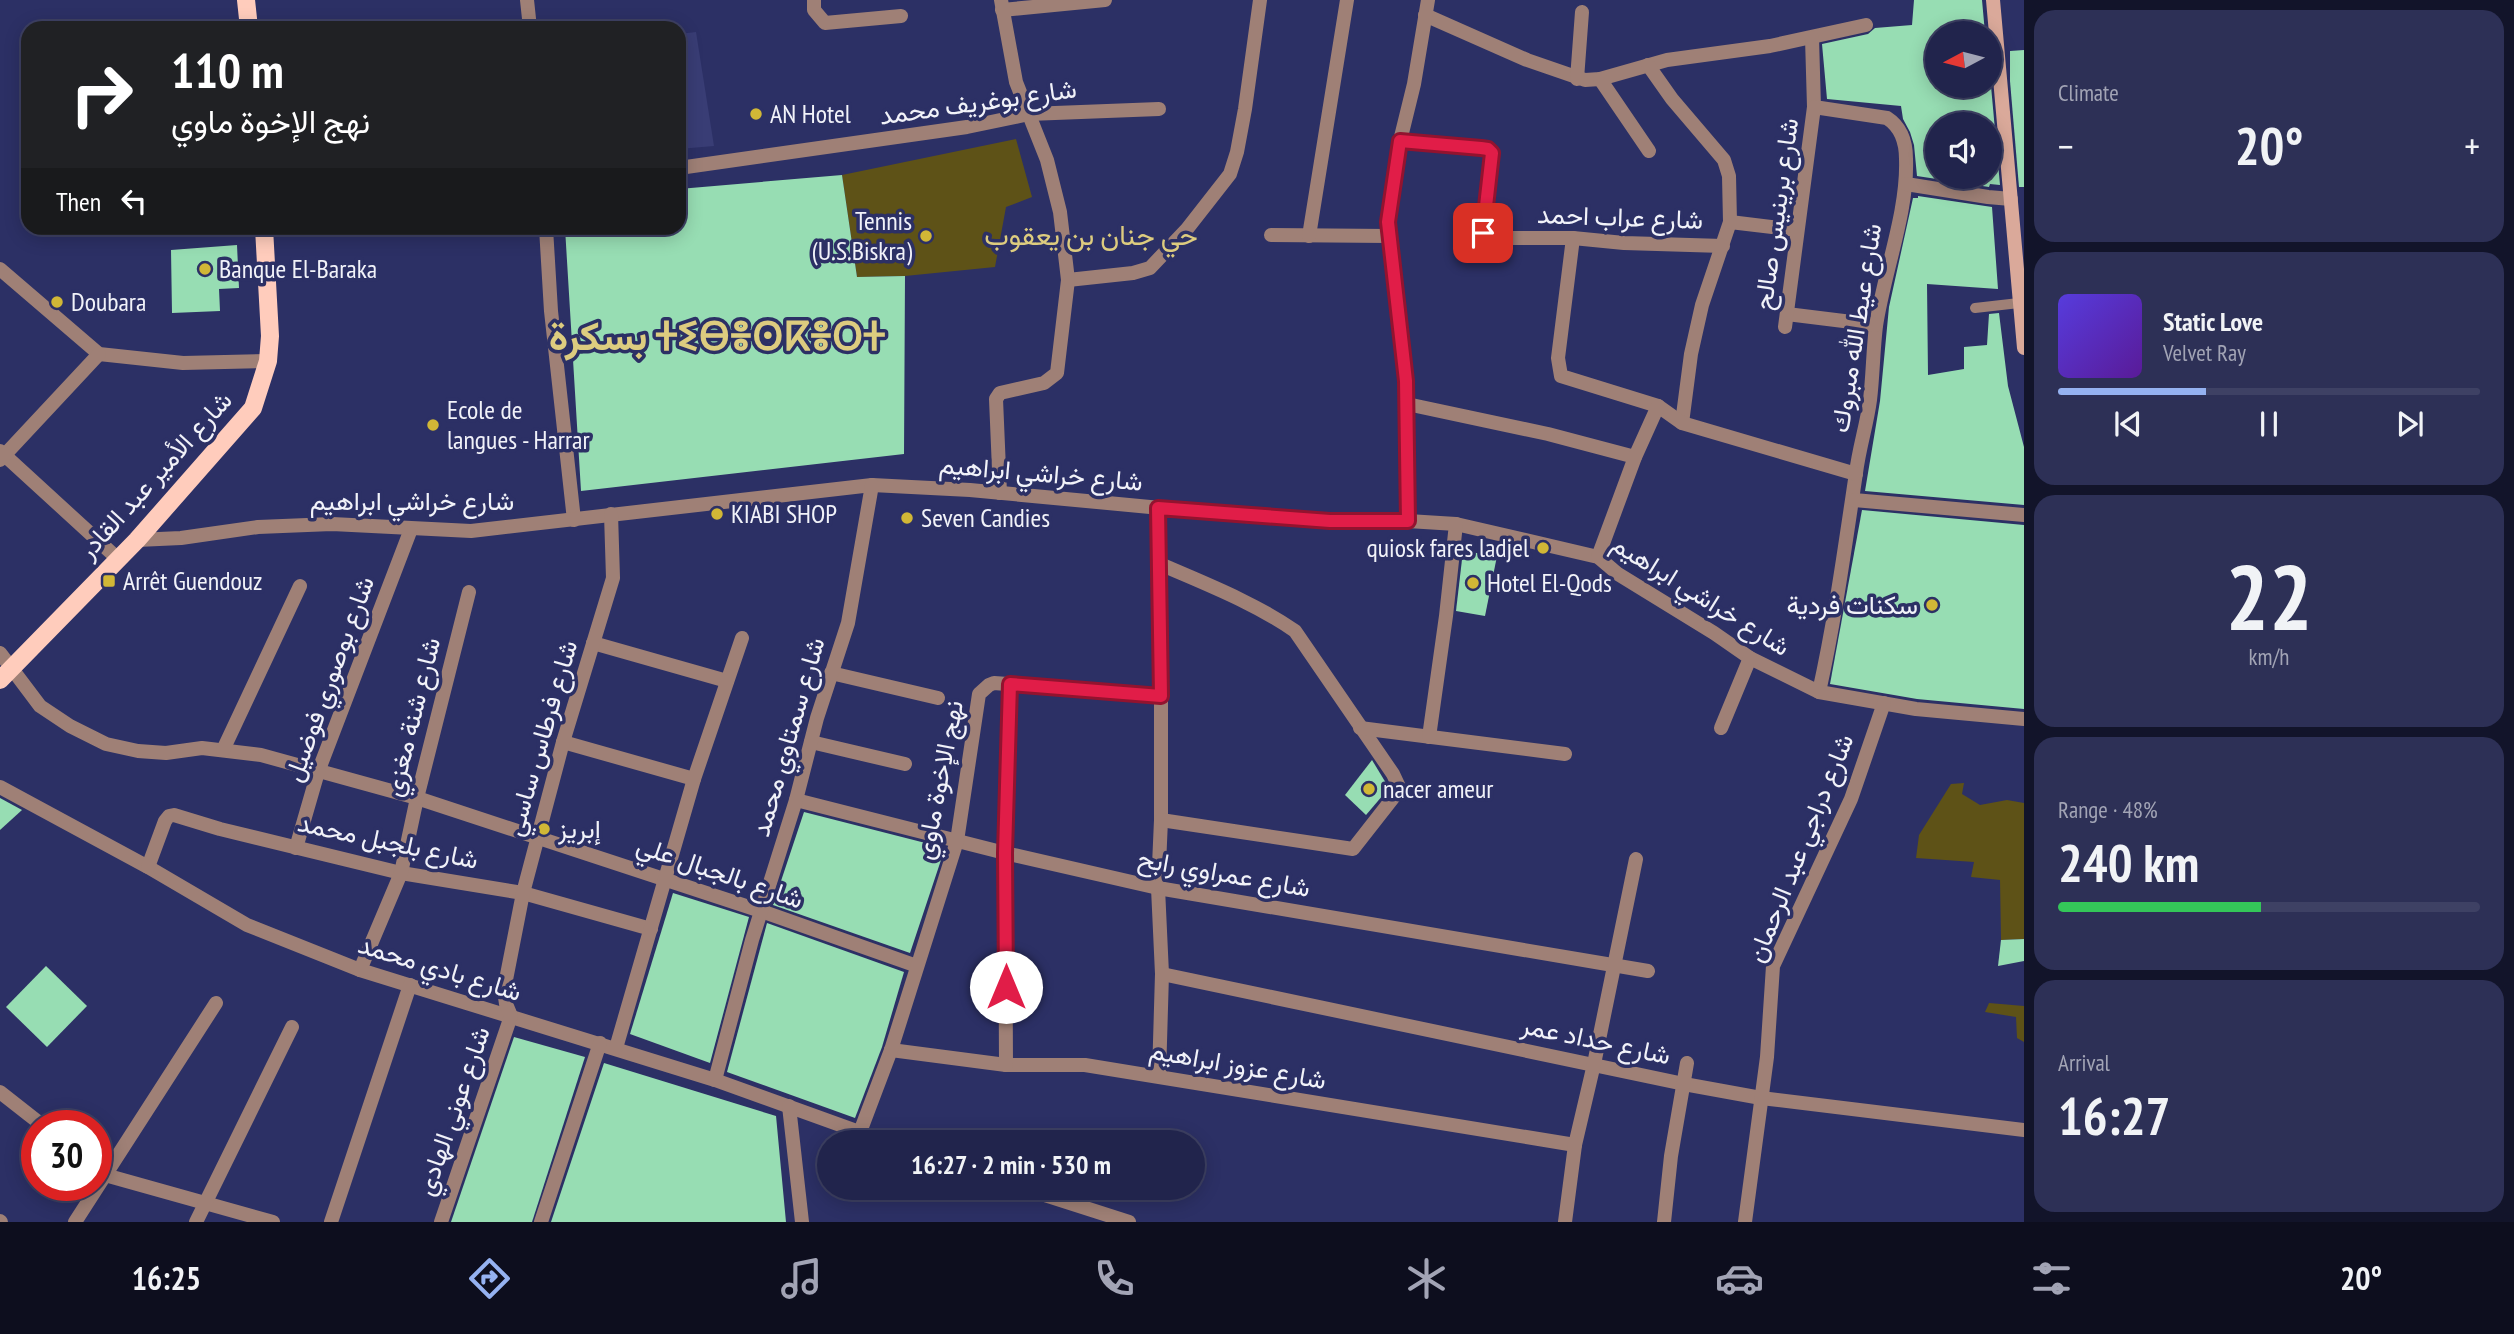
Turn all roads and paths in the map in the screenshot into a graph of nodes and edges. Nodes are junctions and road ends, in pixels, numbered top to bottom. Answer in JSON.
{"nodes":[{"id":1,"x":246,"y":0,"type":"edge"},
{"id":2,"x":527,"y":0,"type":"edge"},
{"id":3,"x":814,"y":0,"type":"edge"},
{"id":4,"x":1105,"y":0,"type":"edge"},
{"id":5,"x":1260,"y":0,"type":"edge"},
{"id":6,"x":1347,"y":0,"type":"edge"},
{"id":7,"x":1993,"y":0,"type":"edge"},
{"id":8,"x":1002,"y":5,"type":"edge"},
{"id":9,"x":1427,"y":7,"type":"edge"},
{"id":10,"x":1582,"y":12,"type":"dead end"},
{"id":11,"x":901,"y":16,"type":"dead end"},
{"id":12,"x":248,"y":21,"type":"edge"},
{"id":13,"x":529,"y":21,"type":"edge"},
{"id":14,"x":1866,"y":25,"type":"dead end"},
{"id":15,"x":1812,"y":38,"type":"junction"},
{"id":16,"x":1648,"y":65,"type":"junction"},
{"id":17,"x":1577,"y":79,"type":"junction"},
{"id":18,"x":1600,"y":79,"type":"junction"},
{"id":19,"x":1814,"y":107,"type":"junction"},
{"id":20,"x":1159,"y":109,"type":"dead end"},
{"id":21,"x":1029,"y":114,"type":"junction"},
{"id":22,"x":1400,"y":141,"type":"junction"},
{"id":23,"x":1649,"y":151,"type":"dead end"},
{"id":24,"x":686,"y":167,"type":"edge"},
{"id":25,"x":1906,"y":184,"type":"junction"},
{"id":26,"x":2011,"y":199,"type":"junction"},
{"id":27,"x":1730,"y":222,"type":"junction"},
{"id":28,"x":1797,"y":230,"type":"junction"},
{"id":29,"x":264,"y":235,"type":"edge"},
{"id":30,"x":546,"y":235,"type":"edge"},
{"id":31,"x":1271,"y":235,"type":"dead end"},
{"id":32,"x":1309,"y":236,"type":"junction"},
{"id":33,"x":1389,"y":236,"type":"junction"},
{"id":34,"x":1573,"y":238,"type":"junction"},
{"id":35,"x":1723,"y":246,"type":"junction"},
{"id":36,"x":0,"y":270,"type":"edge"},
{"id":37,"x":1068,"y":280,"type":"junction"},
{"id":38,"x":2019,"y":303,"type":"junction"},
{"id":39,"x":1975,"y":308,"type":"dead end"},
{"id":40,"x":1876,"y":325,"type":"junction"},
{"id":41,"x":2024,"y":348,"type":"edge"},
{"id":42,"x":99,"y":354,"type":"junction"},
{"id":43,"x":268,"y":361,"type":"junction"},
{"id":44,"x":1407,"y":404,"type":"junction"},
{"id":45,"x":1658,"y":406,"type":"junction"},
{"id":46,"x":1682,"y":423,"type":"junction"},
{"id":47,"x":2,"y":455,"type":"edge"},
{"id":48,"x":1636,"y":457,"type":"junction"},
{"id":49,"x":1856,"y":474,"type":"junction"},
{"id":50,"x":873,"y":485,"type":"junction"},
{"id":51,"x":1000,"y":493,"type":"junction"},
{"id":52,"x":1854,"y":500,"type":"junction"},
{"id":53,"x":1158,"y":508,"type":"junction"},
{"id":54,"x":611,"y":514,"type":"junction"},
{"id":55,"x":2024,"y":515,"type":"edge"},
{"id":56,"x":574,"y":520,"type":"junction"},
{"id":57,"x":1408,"y":521,"type":"junction"},
{"id":58,"x":1456,"y":524,"type":"junction"},
{"id":59,"x":411,"y":529,"type":"junction"},
{"id":60,"x":137,"y":540,"type":"junction"},
{"id":61,"x":1598,"y":557,"type":"junction"},
{"id":62,"x":117,"y":558,"type":"junction"},
{"id":63,"x":1160,"y":564,"type":"junction"},
{"id":64,"x":300,"y":586,"type":"dead end"},
{"id":65,"x":469,"y":592,"type":"dead end"},
{"id":66,"x":743,"y":638,"type":"dead end"},
{"id":67,"x":593,"y":643,"type":"junction"},
{"id":68,"x":0,"y":653,"type":"edge"},
{"id":69,"x":1750,"y":658,"type":"junction"},
{"id":70,"x":831,"y":673,"type":"junction"},
{"id":71,"x":6,"y":674,"type":"edge"},
{"id":72,"x":727,"y":681,"type":"junction"},
{"id":73,"x":1010,"y":684,"type":"junction"},
{"id":74,"x":1819,"y":692,"type":"junction"},
{"id":75,"x":1161,"y":696,"type":"junction"},
{"id":76,"x":938,"y":698,"type":"dead end"},
{"id":77,"x":1884,"y":703,"type":"junction"},
{"id":78,"x":2024,"y":719,"type":"edge"},
{"id":79,"x":1360,"y":728,"type":"junction"},
{"id":80,"x":1721,"y":728,"type":"dead end"},
{"id":81,"x":1429,"y":737,"type":"junction"},
{"id":82,"x":563,"y":742,"type":"junction"},
{"id":83,"x":811,"y":742,"type":"junction"},
{"id":84,"x":223,"y":750,"type":"junction"},
{"id":85,"x":1565,"y":754,"type":"dead end"},
{"id":86,"x":905,"y":764,"type":"dead end"},
{"id":87,"x":318,"y":772,"type":"junction"},
{"id":88,"x":694,"y":779,"type":"junction"},
{"id":89,"x":0,"y":787,"type":"edge"},
{"id":90,"x":417,"y":798,"type":"junction"},
{"id":91,"x":796,"y":800,"type":"junction"},
{"id":92,"x":1161,"y":820,"type":"junction"},
{"id":93,"x":539,"y":836,"type":"junction"},
{"id":94,"x":957,"y":841,"type":"junction"},
{"id":95,"x":296,"y":848,"type":"junction"},
{"id":96,"x":1005,"y":853,"type":"junction"},
{"id":97,"x":1636,"y":859,"type":"dead end"},
{"id":98,"x":148,"y":867,"type":"junction"},
{"id":99,"x":401,"y":873,"type":"junction"},
{"id":100,"x":666,"y":879,"type":"junction"},
{"id":101,"x":1158,"y":888,"type":"junction"},
{"id":102,"x":523,"y":893,"type":"junction"},
{"id":103,"x":761,"y":911,"type":"junction"},
{"id":104,"x":651,"y":929,"type":"junction"},
{"id":105,"x":1614,"y":966,"type":"junction"},
{"id":106,"x":917,"y":967,"type":"junction"},
{"id":107,"x":360,"y":970,"type":"junction"},
{"id":108,"x":1648,"y":971,"type":"dead end"},
{"id":109,"x":1162,"y":974,"type":"junction"},
{"id":110,"x":410,"y":985,"type":"junction"},
{"id":111,"x":216,"y":1003,"type":"dead end"},
{"id":112,"x":511,"y":1016,"type":"junction"},
{"id":113,"x":292,"y":1027,"type":"dead end"},
{"id":114,"x":600,"y":1043,"type":"junction"},
{"id":115,"x":616,"y":1048,"type":"junction"},
{"id":116,"x":891,"y":1049,"type":"junction"},
{"id":117,"x":1687,"y":1063,"type":"dead end"},
{"id":118,"x":1594,"y":1064,"type":"junction"},
{"id":119,"x":1006,"y":1065,"type":"junction"},
{"id":120,"x":1159,"y":1076,"type":"junction"},
{"id":121,"x":715,"y":1080,"type":"junction"},
{"id":122,"x":1684,"y":1084,"type":"junction"},
{"id":123,"x":0,"y":1092,"type":"edge"},
{"id":124,"x":1761,"y":1098,"type":"junction"},
{"id":125,"x":789,"y":1106,"type":"junction"},
{"id":126,"x":23,"y":1110,"type":"edge"},
{"id":127,"x":855,"y":1130,"type":"edge"},
{"id":128,"x":861,"y":1130,"type":"edge"},
{"id":129,"x":2024,"y":1130,"type":"edge"},
{"id":130,"x":1575,"y":1145,"type":"junction"},
{"id":131,"x":112,"y":1155,"type":"edge"},
{"id":132,"x":112,"y":1174,"type":"edge"},
{"id":133,"x":1060,"y":1200,"type":"edge"},
{"id":134,"x":86,"y":1201,"type":"edge"},
{"id":135,"x":208,"y":1202,"type":"junction"},
{"id":136,"x":75,"y":1222,"type":"edge"},
{"id":137,"x":196,"y":1222,"type":"edge"},
{"id":138,"x":273,"y":1222,"type":"edge"},
{"id":139,"x":331,"y":1222,"type":"edge"},
{"id":140,"x":442,"y":1222,"type":"edge"},
{"id":141,"x":541,"y":1222,"type":"edge"},
{"id":142,"x":802,"y":1222,"type":"edge"},
{"id":143,"x":1129,"y":1222,"type":"edge"},
{"id":144,"x":1565,"y":1222,"type":"edge"},
{"id":145,"x":1664,"y":1222,"type":"edge"},
{"id":146,"x":1745,"y":1222,"type":"edge"}],
"edges":[{"from":1,"to":12,"type":"main road"},
{"from":2,"to":13,"type":"street"},
{"from":3,"to":11,"type":"street"},
{"from":4,"to":8,"type":"street"},
{"from":5,"to":37,"type":"street"},
{"from":6,"to":32,"type":"street"},
{"from":7,"to":26,"type":"main road"},
{"from":8,"to":21,"type":"street"},
{"from":9,"to":17,"type":"street"},
{"from":9,"to":22,"type":"street"},
{"from":10,"to":17,"type":"street"},
{"from":14,"to":15,"type":"street"},
{"from":15,"to":16,"type":"street"},
{"from":15,"to":19,"type":"street"},
{"from":16,"to":18,"type":"street"},
{"from":16,"to":27,"type":"street"},
{"from":17,"to":18,"type":"street"},
{"from":18,"to":23,"type":"street"},
{"from":19,"to":25,"type":"street","name":"شارع عيط الله مبروك"},
{"from":19,"to":28,"type":"street","name":"شارع برينيس صالح"},
{"from":20,"to":21,"type":"street","name":"شارع بوغريف محمد"},
{"from":21,"to":24,"type":"street","name":"شارع بوغريف محمد"},
{"from":21,"to":37,"type":"street"},
{"from":22,"to":33,"type":"street"},
{"from":22,"to":34,"type":"street","name":"شارع عراب احمد"},
{"from":25,"to":26,"type":"street"},
{"from":25,"to":40,"type":"street","name":"شارع عيط الله مبروك"},
{"from":26,"to":38,"type":"main road"},
{"from":27,"to":28,"type":"street"},
{"from":27,"to":35,"type":"street"},
{"from":28,"to":40,"type":"street","name":"شارع برينيس صالح"},
{"from":29,"to":43,"type":"main road","name":"شارع الأمير عبد القادر"},
{"from":30,"to":56,"type":"street"},
{"from":31,"to":32,"type":"street"},
{"from":32,"to":33,"type":"street"},
{"from":33,"to":44,"type":"street"},
{"from":34,"to":35,"type":"street","name":"شارع عراب احمد"},
{"from":34,"to":45,"type":"street"},
{"from":35,"to":46,"type":"street"},
{"from":36,"to":42,"type":"street"},
{"from":37,"to":51,"type":"street"},
{"from":38,"to":39,"type":"lane"},
{"from":38,"to":41,"type":"main road"},
{"from":40,"to":49,"type":"street","name":"شارع عيط الله مبروك"},
{"from":42,"to":43,"type":"street"},
{"from":42,"to":47,"type":"street"},
{"from":43,"to":60,"type":"main road","name":"شارع الأمير عبد القادر"},
{"from":44,"to":48,"type":"street"},
{"from":44,"to":57,"type":"street"},
{"from":45,"to":46,"type":"street"},
{"from":45,"to":48,"type":"street"},
{"from":46,"to":49,"type":"street"},
{"from":47,"to":62,"type":"street"},
{"from":48,"to":61,"type":"street"},
{"from":49,"to":52,"type":"street","name":"شارع عيط الله مبروك"},
{"from":50,"to":51,"type":"street","name":"شارع خراشي ابراهيم"},
{"from":50,"to":54,"type":"street","name":"شارع خراشي ابراهيم"},
{"from":50,"to":70,"type":"street","name":"شارع سمتاوي محمد"},
{"from":51,"to":53,"type":"street","name":"شارع خراشي ابراهيم"},
{"from":52,"to":55,"type":"street"},
{"from":52,"to":74,"type":"street","name":"شارع عيط الله مبروك"},
{"from":53,"to":57,"type":"street","name":"شارع خراشي ابراهيم"},
{"from":53,"to":63,"type":"street"},
{"from":54,"to":56,"type":"street","name":"شارع خراشي ابراهيم"},
{"from":54,"to":67,"type":"street","name":"شارع فرطاس ساسي"},
{"from":56,"to":59,"type":"street","name":"شارع خراشي ابراهيم"},
{"from":57,"to":58,"type":"street","name":"شارع خراشي ابراهيم"},
{"from":58,"to":61,"type":"street","name":"شارع خراشي ابراهيم"},
{"from":58,"to":81,"type":"street"},
{"from":59,"to":60,"type":"street","name":"شارع خراشي ابراهيم"},
{"from":59,"to":87,"type":"street","name":"شارع بوصوري فوضيل"},
{"from":60,"to":62,"type":"main road","name":"شارع الأمير عبد القادر"},
{"from":61,"to":69,"type":"street","name":"شارع خراشي ابراهيم"},
{"from":62,"to":71,"type":"main road","name":"شارع الأمير عبد القادر"},
{"from":63,"to":75,"type":"street"},
{"from":63,"to":79,"type":"street"},
{"from":64,"to":84,"type":"street"},
{"from":65,"to":90,"type":"street","name":"شارع شنة مغزي"},
{"from":66,"to":72,"type":"street"},
{"from":67,"to":72,"type":"street"},
{"from":67,"to":82,"type":"street","name":"شارع فرطاس ساسي"},
{"from":68,"to":71,"type":"street","name":"شارع بالجبال علي"},
{"from":69,"to":74,"type":"street","name":"شارع خراشي ابراهيم"},
{"from":69,"to":80,"type":"street"},
{"from":70,"to":76,"type":"street"},
{"from":70,"to":83,"type":"street","name":"شارع سمتاوي محمد"},
{"from":71,"to":84,"type":"street","name":"شارع بالجبال علي"},
{"from":72,"to":88,"type":"street"},
{"from":73,"to":75,"type":"street","name":"نهج الإخوة ماوي"},
{"from":73,"to":94,"type":"street","name":"نهج الإخوة ماوي"},
{"from":73,"to":96,"type":"street"},
{"from":74,"to":77,"type":"street","name":"شارع خراشي ابراهيم"},
{"from":75,"to":92,"type":"street"},
{"from":77,"to":78,"type":"street","name":"شارع خراشي ابراهيم"},
{"from":77,"to":124,"type":"street","name":"شارع دراجي عبد الرحمان"},
{"from":79,"to":81,"type":"street"},
{"from":79,"to":92,"type":"street"},
{"from":81,"to":85,"type":"street"},
{"from":82,"to":88,"type":"street"},
{"from":82,"to":93,"type":"street","name":"شارع فرطاس ساسي"},
{"from":83,"to":86,"type":"street"},
{"from":83,"to":91,"type":"street","name":"شارع سمتاوي محمد"},
{"from":84,"to":87,"type":"street","name":"شارع بالجبال علي"},
{"from":87,"to":90,"type":"street","name":"شارع بالجبال علي"},
{"from":87,"to":95,"type":"street","name":"شارع بوصوري فوضيل"},
{"from":88,"to":100,"type":"street"},
{"from":89,"to":98,"type":"street","name":"شارع بادي محمد"},
{"from":90,"to":93,"type":"street","name":"شارع بالجبال علي"},
{"from":90,"to":99,"type":"street","name":"شارع شنة مغزي"},
{"from":91,"to":94,"type":"street","name":"شارع عمراوي رابح"},
{"from":91,"to":103,"type":"street","name":"شارع سمتاوي محمد"},
{"from":92,"to":101,"type":"street"},
{"from":93,"to":100,"type":"street","name":"شارع بالجبال علي"},
{"from":93,"to":102,"type":"street","name":"شارع فرطاس ساسي"},
{"from":94,"to":96,"type":"street","name":"شارع عمراوي رابح"},
{"from":94,"to":106,"type":"street","name":"نهج الإخوة ماوي"},
{"from":95,"to":98,"type":"street","name":"شارع بلجبل محمد"},
{"from":95,"to":99,"type":"street","name":"شارع بلجبل محمد"},
{"from":96,"to":101,"type":"street","name":"شارع عمراوي رابح"},
{"from":96,"to":119,"type":"street"},
{"from":97,"to":105,"type":"street"},
{"from":98,"to":107,"type":"street","name":"شارع بادي محمد"},
{"from":99,"to":102,"type":"street","name":"شارع بلجبل محمد"},
{"from":99,"to":107,"type":"street","name":"شارع شنة مغزي"},
{"from":100,"to":103,"type":"street","name":"شارع بالجبال علي"},
{"from":100,"to":104,"type":"street"},
{"from":101,"to":105,"type":"street","name":"شارع عمراوي رابح"},
{"from":101,"to":109,"type":"street"},
{"from":102,"to":104,"type":"street","name":"شارع بلجبل محمد"},
{"from":102,"to":112,"type":"street","name":"شارع فرطاس ساسي"},
{"from":103,"to":106,"type":"street","name":"شارع بالجبال علي"},
{"from":103,"to":121,"type":"street","name":"شارع سمتاوي محمد"},
{"from":104,"to":115,"type":"street"},
{"from":105,"to":108,"type":"street","name":"شارع عمراوي رابح"},
{"from":105,"to":118,"type":"street"},
{"from":106,"to":116,"type":"street","name":"نهج الإخوة ماوي"},
{"from":107,"to":110,"type":"street","name":"شارع بادي محمد"},
{"from":109,"to":118,"type":"street","name":"شارع حداد عمر"},
{"from":109,"to":120,"type":"street"},
{"from":110,"to":112,"type":"street","name":"شارع بادي محمد"},
{"from":110,"to":139,"type":"street"},
{"from":111,"to":131,"type":"street"},
{"from":112,"to":114,"type":"street","name":"شارع بادي محمد"},
{"from":112,"to":140,"type":"street","name":"شارع عوني الهادي"},
{"from":113,"to":135,"type":"street"},
{"from":114,"to":115,"type":"street","name":"شارع بادي محمد"},
{"from":114,"to":141,"type":"street"},
{"from":115,"to":121,"type":"street","name":"شارع بادي محمد"},
{"from":116,"to":119,"type":"street","name":"شارع عزوز ابراهيم"},
{"from":116,"to":128,"type":"street","name":"نهج الإخوة ماوي"},
{"from":117,"to":122,"type":"street"},
{"from":118,"to":122,"type":"street","name":"شارع حداد عمر"},
{"from":118,"to":130,"type":"street"},
{"from":119,"to":120,"type":"street","name":"شارع عزوز ابراهيم"},
{"from":120,"to":130,"type":"street","name":"شارع عزوز ابراهيم"},
{"from":121,"to":125,"type":"street","name":"شارع بادي محمد"},
{"from":122,"to":124,"type":"street","name":"شارع حداد عمر"},
{"from":122,"to":145,"type":"street"},
{"from":123,"to":126,"type":"street"},
{"from":124,"to":129,"type":"street","name":"شارع حداد عمر"},
{"from":124,"to":146,"type":"street","name":"شارع دراجي عبد الرحمان"},
{"from":125,"to":127,"type":"street","name":"شارع بادي محمد"},
{"from":125,"to":142,"type":"street"},
{"from":130,"to":144,"type":"street"},
{"from":132,"to":135,"type":"street"},
{"from":133,"to":143,"type":"street"},
{"from":134,"to":136,"type":"street"},
{"from":135,"to":137,"type":"street"},
{"from":135,"to":138,"type":"street"}]}
